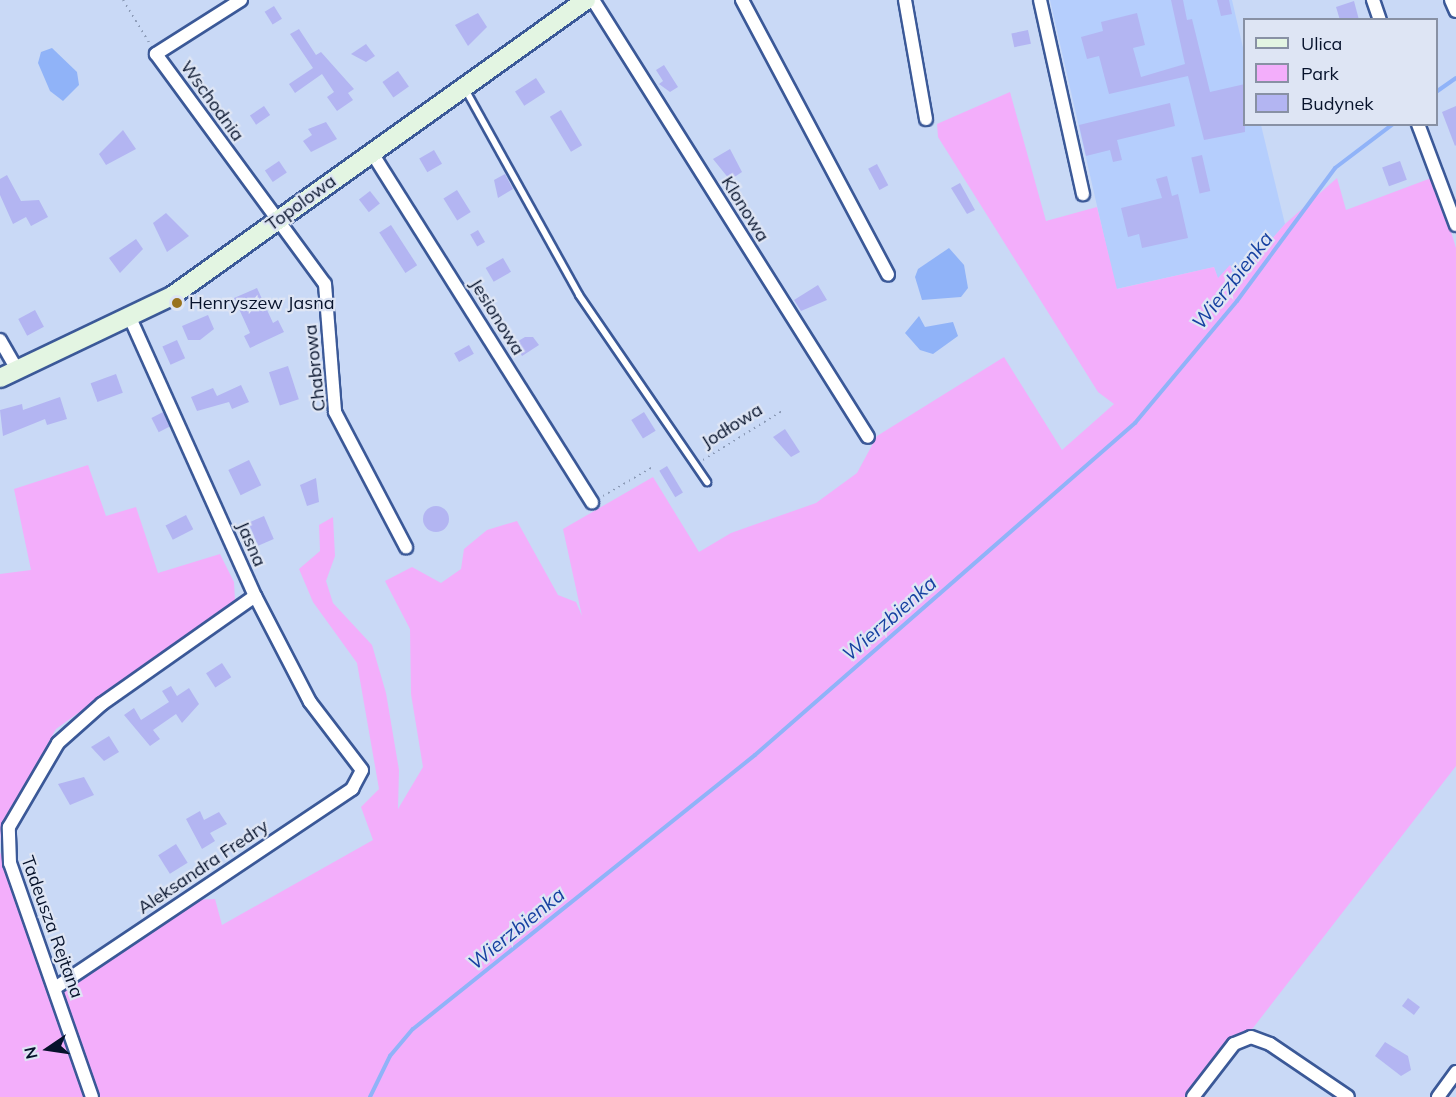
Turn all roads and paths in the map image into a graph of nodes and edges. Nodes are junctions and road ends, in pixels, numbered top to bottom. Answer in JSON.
{"nodes":[{"id":1,"x":123,"y":0,"type":"edge"},
{"id":2,"x":241,"y":0,"type":"edge"},
{"id":3,"x":586,"y":0,"type":"edge"},
{"id":4,"x":593,"y":0,"type":"edge"},
{"id":5,"x":742,"y":0,"type":"edge"},
{"id":6,"x":905,"y":0,"type":"edge"},
{"id":7,"x":1040,"y":0,"type":"edge"},
{"id":8,"x":1373,"y":0,"type":"edge"},
{"id":9,"x":1451,"y":0,"type":"edge"},
{"id":10,"x":1456,"y":11,"type":"edge"},
{"id":11,"x":1379,"y":18,"type":"edge"},
{"id":12,"x":156,"y":54,"type":"junction"},
{"id":13,"x":464,"y":87,"type":"junction"},
{"id":14,"x":926,"y":119,"type":"dead end"},
{"id":15,"x":1420,"y":126,"type":"edge"},
{"id":16,"x":372,"y":153,"type":"junction"},
{"id":17,"x":1083,"y":194,"type":"dead end"},
{"id":18,"x":279,"y":219,"type":"junction"},
{"id":19,"x":1456,"y":225,"type":"edge"},
{"id":20,"x":888,"y":275,"type":"dead end"},
{"id":21,"x":131,"y":320,"type":"junction"},
{"id":22,"x":0,"y":340,"type":"edge"},
{"id":23,"x":17,"y":370,"type":"junction"},
{"id":24,"x":0,"y":378,"type":"edge"},
{"id":25,"x":782,"y":411,"type":"dead end"},
{"id":26,"x":868,"y":437,"type":"dead end"},
{"id":27,"x":696,"y":465,"type":"junction"},
{"id":28,"x":651,"y":468,"type":"dead end"},
{"id":29,"x":707,"y":482,"type":"dead end"},
{"id":30,"x":592,"y":502,"type":"joint"},
{"id":31,"x":406,"y":547,"type":"dead end"},
{"id":32,"x":255,"y":596,"type":"junction"},
{"id":33,"x":362,"y":770,"type":"joint"},
{"id":34,"x":55,"y":988,"type":"junction"},
{"id":35,"x":1456,"y":1072,"type":"edge"},
{"id":36,"x":92,"y":1097,"type":"edge"},
{"id":37,"x":1193,"y":1097,"type":"edge"},
{"id":38,"x":1348,"y":1097,"type":"edge"},
{"id":39,"x":1438,"y":1097,"type":"edge"}],
"edges":[{"from":1,"to":12,"type":"path","name":"Wschodnia"},
{"from":2,"to":12,"type":"street"},
{"from":3,"to":13,"type":"street","name":"Topolowa"},
{"from":4,"to":26,"type":"street","name":"Klonowa"},
{"from":5,"to":20,"type":"street"},
{"from":6,"to":14,"type":"street"},
{"from":7,"to":17,"type":"street"},
{"from":8,"to":11,"type":"street"},
{"from":9,"to":10,"type":"street"},
{"from":12,"to":18,"type":"street","name":"Wschodnia"},
{"from":13,"to":16,"type":"street","name":"Topolowa"},
{"from":13,"to":27,"type":"lane"},
{"from":15,"to":19,"type":"street"},
{"from":16,"to":18,"type":"street","name":"Topolowa"},
{"from":16,"to":30,"type":"street","name":"Jesionowa"},
{"from":18,"to":21,"type":"street","name":"Topolowa"},
{"from":18,"to":31,"type":"street","name":"Chabrowa"},
{"from":21,"to":23,"type":"street","name":"Topolowa"},
{"from":21,"to":32,"type":"street","name":"Jasna"},
{"from":22,"to":23,"type":"street"},
{"from":23,"to":24,"type":"street","name":"Topolowa"},
{"from":25,"to":27,"type":"path","name":"Jodłowa"},
{"from":27,"to":29,"type":"lane"},
{"from":28,"to":30,"type":"path"},
{"from":32,"to":33,"type":"street","name":"Jasna"},
{"from":32,"to":34,"type":"street","name":"Tadeusza Rejtana"},
{"from":33,"to":34,"type":"street","name":"Aleksandra Fredry"},
{"from":34,"to":36,"type":"street","name":"Tadeusza Rejtana"},
{"from":35,"to":39,"type":"street"},
{"from":37,"to":38,"type":"street"}]}
